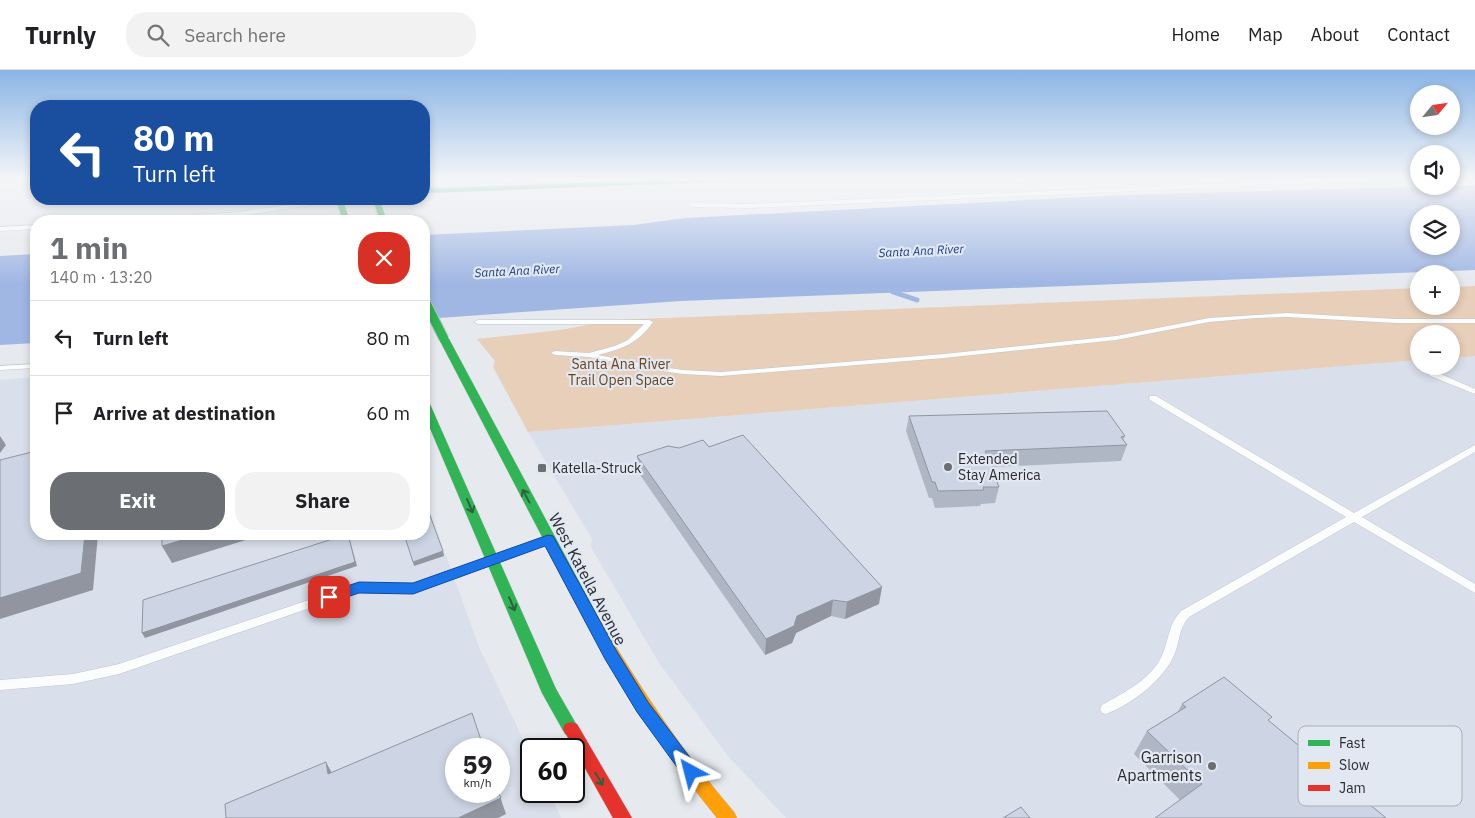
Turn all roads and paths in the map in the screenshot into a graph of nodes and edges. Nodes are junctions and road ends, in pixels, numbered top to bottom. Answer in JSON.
{"nodes":[{"id":1,"x":246,"y":214,"type":"edge"},
{"id":2,"x":229,"y":215,"type":"edge"},
{"id":3,"x":30,"y":228,"type":"edge"},
{"id":4,"x":0,"y":230,"type":"edge"},
{"id":5,"x":430,"y":311,"type":"edge"},
{"id":6,"x":1475,"y":321,"type":"edge"},
{"id":7,"x":478,"y":322,"type":"dead end"},
{"id":8,"x":555,"y":353,"type":"dead end"},
{"id":9,"x":589,"y":355,"type":"junction"},
{"id":10,"x":30,"y":366,"type":"edge"},
{"id":11,"x":0,"y":368,"type":"edge"},
{"id":12,"x":1435,"y":375,"type":"edge"},
{"id":13,"x":1475,"y":392,"type":"edge"},
{"id":14,"x":1153,"y":398,"type":"dead end"},
{"id":15,"x":430,"y":416,"type":"edge"},
{"id":16,"x":1475,"y":448,"type":"edge"},
{"id":17,"x":1353,"y":517,"type":"junction"},
{"id":18,"x":548,"y":539,"type":"junction"},
{"id":19,"x":493,"y":560,"type":"junction"},
{"id":20,"x":1475,"y":589,"type":"edge"},
{"id":21,"x":0,"y":685,"type":"edge"},
{"id":22,"x":1106,"y":709,"type":"dead end"},
{"id":23,"x":623,"y":818,"type":"edge"},
{"id":24,"x":728,"y":818,"type":"edge"}],
"edges":[{"from":1,"to":2,"type":"lane"},
{"from":3,"to":4,"type":"lane"},
{"from":18,"to":5,"type":"main road","name":"West Katella Avenue","one_way":true,"bridge":true},
{"from":6,"to":9,"type":"lane"},
{"from":7,"to":9,"type":"lane"},
{"from":8,"to":9,"type":"lane"},
{"from":10,"to":11,"type":"lane"},
{"from":12,"to":13,"type":"lane"},
{"from":14,"to":17,"type":"lane"},
{"from":15,"to":19,"type":"main road","one_way":true},
{"from":16,"to":17,"type":"lane"},
{"from":17,"to":20,"type":"lane"},
{"from":17,"to":22,"type":"lane"},
{"from":18,"to":19,"type":"lane"},
{"from":18,"to":24,"type":"main road","name":"West Katella Avenue"},
{"from":19,"to":21,"type":"lane"},
{"from":19,"to":23,"type":"main road","one_way":true}]}
